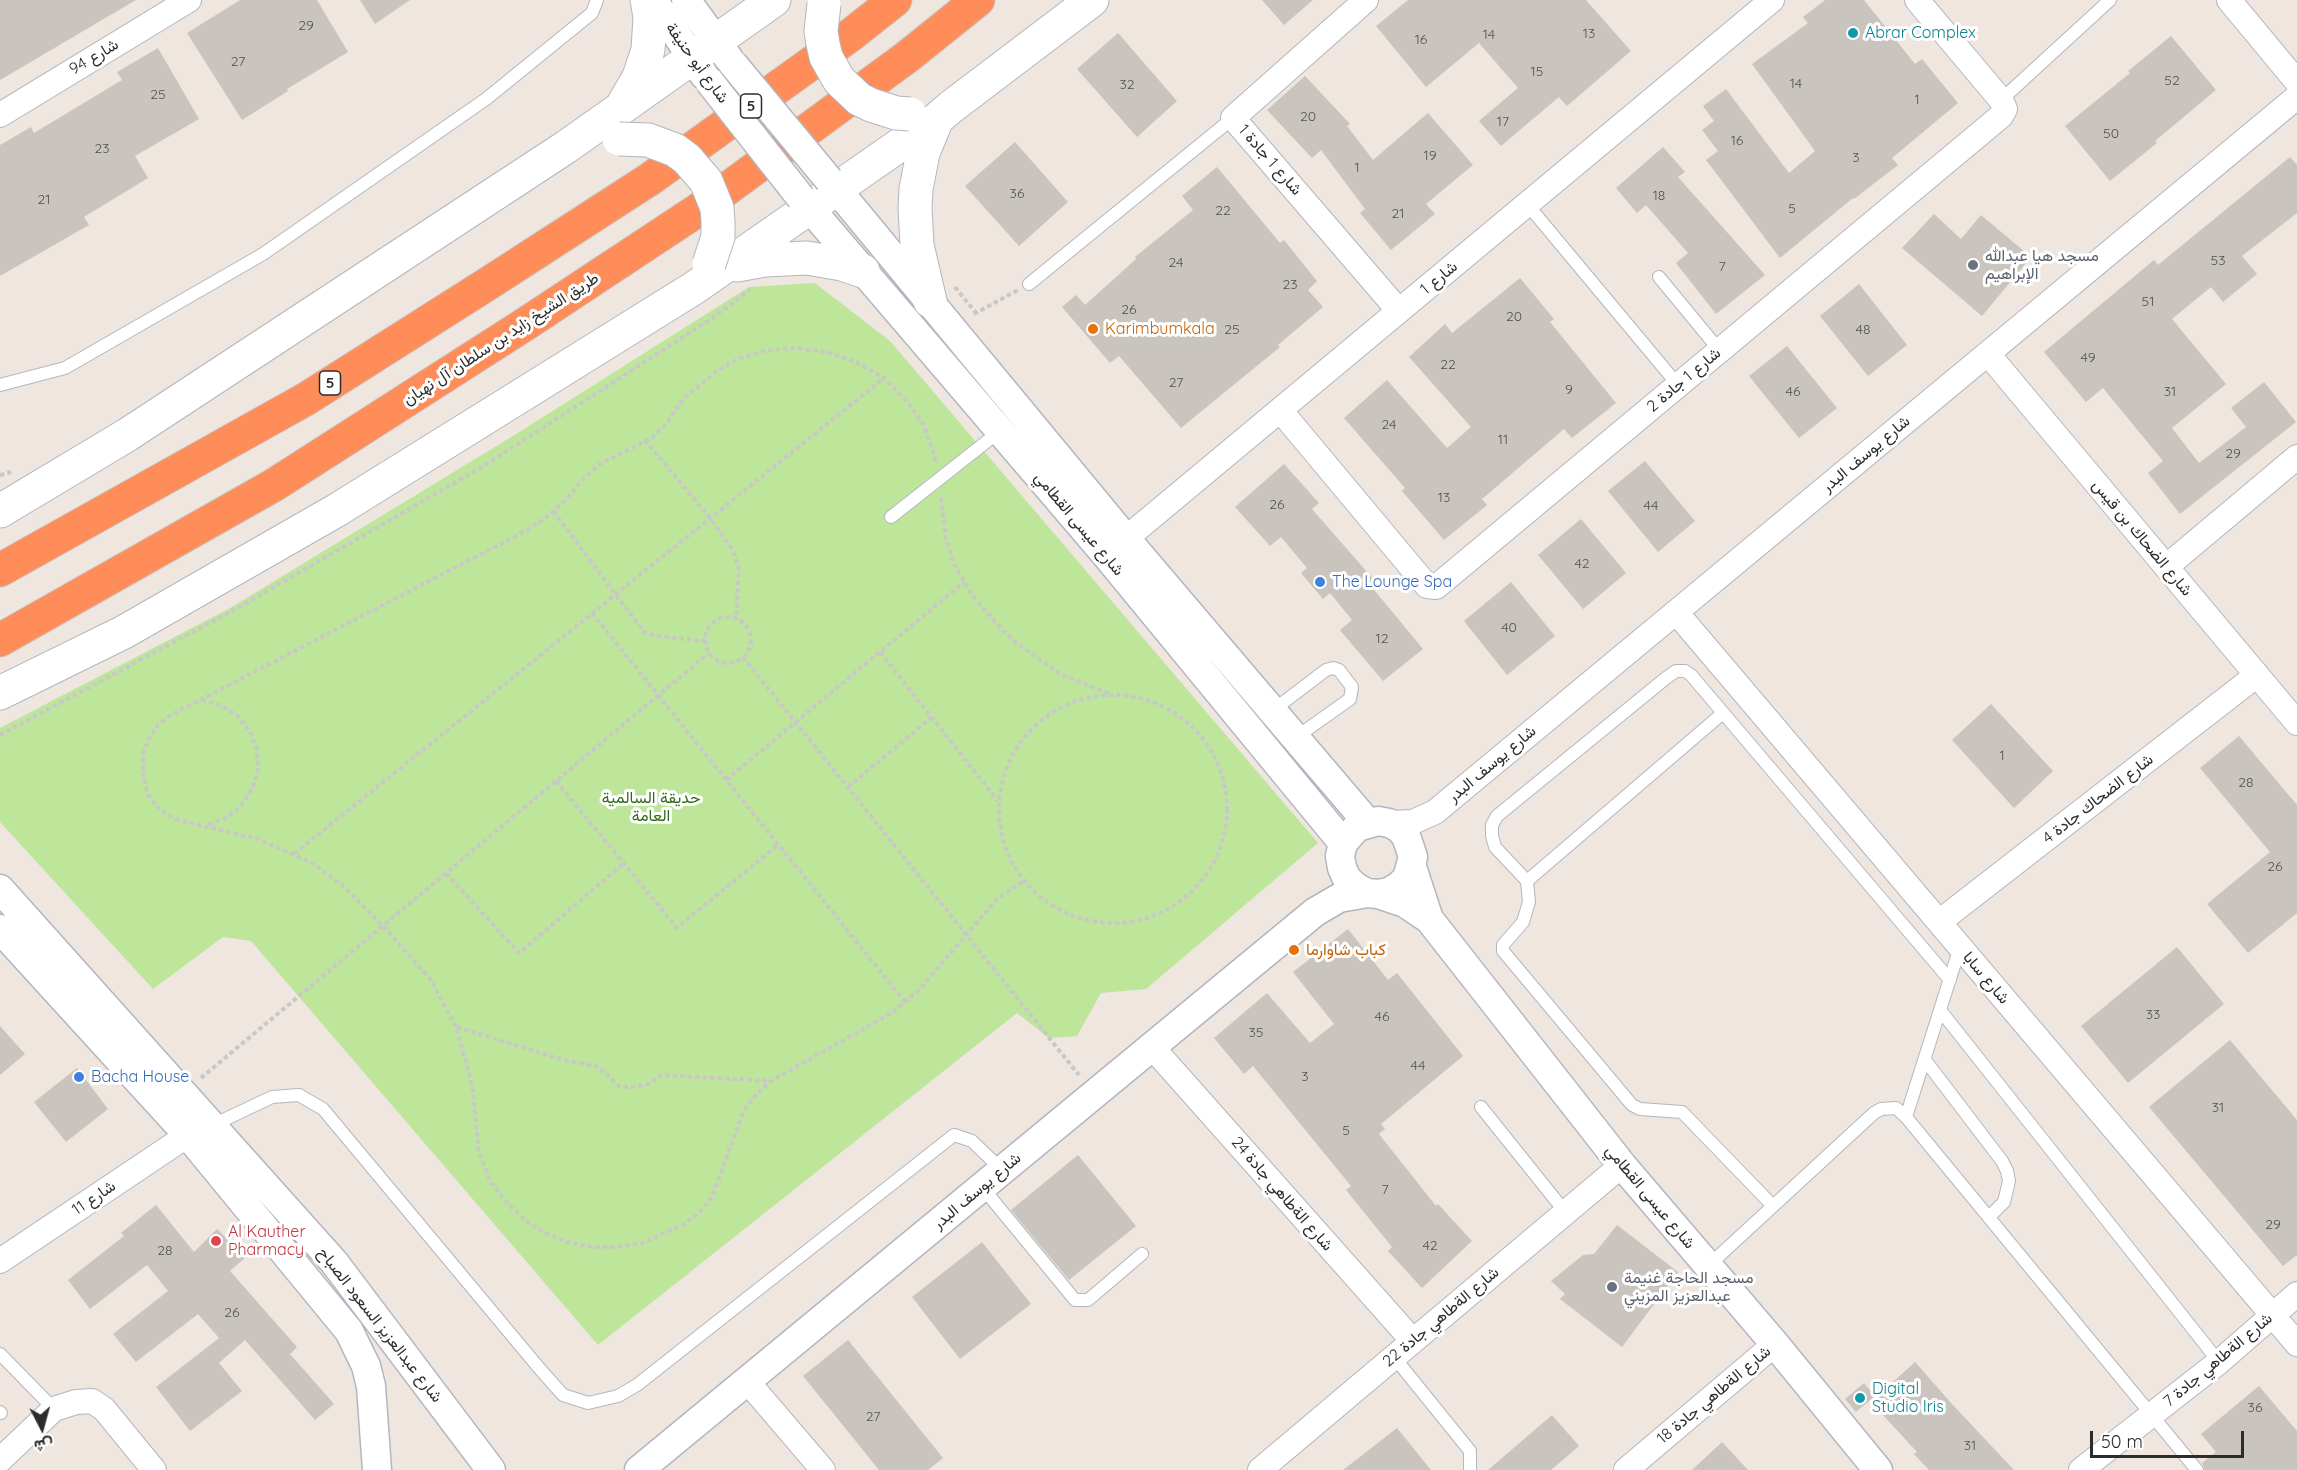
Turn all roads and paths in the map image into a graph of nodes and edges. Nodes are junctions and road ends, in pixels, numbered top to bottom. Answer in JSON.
{"nodes":[{"id":1,"x":189,"y":0,"type":"edge"},
{"id":2,"x":597,"y":0,"type":"edge"},
{"id":3,"x":647,"y":0,"type":"edge"},
{"id":4,"x":653,"y":0,"type":"edge"},
{"id":5,"x":686,"y":0,"type":"edge"},
{"id":6,"x":774,"y":0,"type":"edge"},
{"id":7,"x":895,"y":0,"type":"edge"},
{"id":8,"x":978,"y":0,"type":"edge"},
{"id":9,"x":1092,"y":0,"type":"edge"},
{"id":10,"x":1366,"y":0,"type":"edge"},
{"id":11,"x":1917,"y":0,"type":"edge"},
{"id":12,"x":2110,"y":0,"type":"edge"},
{"id":13,"x":2229,"y":0,"type":"edge"},
{"id":14,"x":825,"y":2,"type":"edge"},
{"id":15,"x":1763,"y":3,"type":"edge"},
{"id":16,"x":713,"y":62,"type":"junction"},
{"id":17,"x":2297,"y":82,"type":"edge"},
{"id":18,"x":2297,"y":97,"type":"edge"},
{"id":19,"x":2001,"y":100,"type":"junction"},
{"id":20,"x":933,"y":113,"type":"junction"},
{"id":21,"x":0,"y":115,"type":"edge"},
{"id":22,"x":1233,"y":118,"type":"junction"},
{"id":23,"x":617,"y":126,"type":"junction"},
{"id":24,"x":834,"y":185,"type":"junction"},
{"id":25,"x":806,"y":203,"type":"junction"},
{"id":26,"x":1527,"y":204,"type":"junction"},
{"id":27,"x":864,"y":271,"type":"junction"},
{"id":28,"x":709,"y":274,"type":"junction"},
{"id":29,"x":1659,"y":277,"type":"dead end"},
{"id":30,"x":1029,"y":284,"type":"joint"},
{"id":31,"x":752,"y":289,"type":"dead end"},
{"id":32,"x":930,"y":301,"type":"junction"},
{"id":33,"x":1400,"y":310,"type":"junction"},
{"id":34,"x":957,"y":333,"type":"junction"},
{"id":35,"x":1720,"y":351,"type":"junction"},
{"id":36,"x":1988,"y":354,"type":"junction"},
{"id":37,"x":884,"y":378,"type":"junction"},
{"id":38,"x":0,"y":385,"type":"edge"},
{"id":39,"x":1678,"y":386,"type":"junction"},
{"id":40,"x":1280,"y":410,"type":"junction"},
{"id":41,"x":1000,"y":431,"type":"junction"},
{"id":42,"x":645,"y":440,"type":"junction"},
{"id":43,"x":2297,"y":457,"type":"edge"},
{"id":44,"x":940,"y":478,"type":"junction"},
{"id":45,"x":0,"y":511,"type":"edge"},
{"id":46,"x":553,"y":511,"type":"junction"},
{"id":47,"x":891,"y":517,"type":"dead end"},
{"id":48,"x":710,"y":518,"type":"junction"},
{"id":49,"x":1116,"y":547,"type":"junction"},
{"id":50,"x":2166,"y":567,"type":"junction"},
{"id":51,"x":0,"y":570,"type":"edge"},
{"id":52,"x":964,"y":582,"type":"junction"},
{"id":53,"x":615,"y":595,"type":"junction"},
{"id":54,"x":1676,"y":612,"type":"junction"},
{"id":55,"x":592,"y":614,"type":"junction"},
{"id":56,"x":736,"y":619,"type":"junction"},
{"id":57,"x":0,"y":640,"type":"edge"},
{"id":58,"x":705,"y":641,"type":"junction"},
{"id":59,"x":880,"y":651,"type":"junction"},
{"id":60,"x":709,"y":653,"type":"junction"},
{"id":61,"x":743,"y":657,"type":"junction"},
{"id":62,"x":2257,"y":675,"type":"junction"},
{"id":63,"x":0,"y":693,"type":"edge"},
{"id":64,"x":1112,"y":695,"type":"junction"},
{"id":65,"x":658,"y":696,"type":"junction"},
{"id":66,"x":201,"y":700,"type":"junction"},
{"id":67,"x":1272,"y":711,"type":"junction"},
{"id":68,"x":1724,"y":713,"type":"junction"},
{"id":69,"x":932,"y":717,"type":"junction"},
{"id":70,"x":795,"y":722,"type":"junction"},
{"id":71,"x":2297,"y":723,"type":"edge"},
{"id":72,"x":0,"y":735,"type":"edge"},
{"id":73,"x":1295,"y":738,"type":"junction"},
{"id":74,"x":726,"y":780,"type":"junction"},
{"id":75,"x":556,"y":781,"type":"junction"},
{"id":76,"x":848,"y":787,"type":"junction"},
{"id":77,"x":998,"y":801,"type":"junction"},
{"id":78,"x":1435,"y":812,"type":"junction"},
{"id":79,"x":1378,"y":823,"type":"junction"},
{"id":80,"x":207,"y":825,"type":"junction"},
{"id":81,"x":778,"y":845,"type":"junction"},
{"id":82,"x":1342,"y":850,"type":"junction"},
{"id":83,"x":294,"y":854,"type":"junction"},
{"id":84,"x":1412,"y":862,"type":"junction"},
{"id":85,"x":624,"y":863,"type":"junction"},
{"id":86,"x":446,"y":873,"type":"junction"},
{"id":87,"x":1023,"y":881,"type":"junction"},
{"id":88,"x":1527,"y":881,"type":"junction"},
{"id":89,"x":0,"y":889,"type":"edge"},
{"id":90,"x":1372,"y":893,"type":"junction"},
{"id":91,"x":1315,"y":912,"type":"junction"},
{"id":92,"x":1429,"y":919,"type":"junction"},
{"id":93,"x":1939,"y":922,"type":"junction"},
{"id":94,"x":383,"y":926,"type":"junction"},
{"id":95,"x":0,"y":929,"type":"edge"},
{"id":96,"x":966,"y":934,"type":"junction"},
{"id":97,"x":1960,"y":947,"type":"junction"},
{"id":98,"x":1950,"y":980,"type":"junction"},
{"id":99,"x":905,"y":1002,"type":"junction"},
{"id":100,"x":1940,"y":1010,"type":"junction"},
{"id":101,"x":456,"y":1027,"type":"junction"},
{"id":102,"x":1152,"y":1047,"type":"junction"},
{"id":103,"x":1925,"y":1060,"type":"junction"},
{"id":104,"x":771,"y":1081,"type":"junction"},
{"id":105,"x":184,"y":1093,"type":"junction"},
{"id":106,"x":1094,"y":1094,"type":"junction"},
{"id":107,"x":1481,"y":1107,"type":"dead end"},
{"id":108,"x":1906,"y":1117,"type":"junction"},
{"id":109,"x":200,"y":1130,"type":"junction"},
{"id":110,"x":1622,"y":1165,"type":"junction"},
{"id":111,"x":992,"y":1179,"type":"junction"},
{"id":112,"x":1773,"y":1206,"type":"junction"},
{"id":113,"x":1566,"y":1212,"type":"junction"},
{"id":114,"x":1989,"y":1217,"type":"junction"},
{"id":115,"x":1142,"y":1254,"type":"dead end"},
{"id":116,"x":0,"y":1261,"type":"edge"},
{"id":117,"x":1708,"y":1266,"type":"junction"},
{"id":118,"x":2297,"y":1294,"type":"edge"},
{"id":119,"x":2272,"y":1315,"type":"junction"},
{"id":120,"x":1413,"y":1341,"type":"junction"},
{"id":121,"x":1775,"y":1344,"type":"junction"},
{"id":122,"x":2297,"y":1344,"type":"edge"},
{"id":123,"x":0,"y":1354,"type":"edge"},
{"id":124,"x":1394,"y":1357,"type":"junction"},
{"id":125,"x":2219,"y":1362,"type":"junction"},
{"id":126,"x":747,"y":1381,"type":"junction"},
{"id":127,"x":54,"y":1409,"type":"junction"},
{"id":128,"x":2152,"y":1415,"type":"junction"},
{"id":129,"x":0,"y":1460,"type":"edge"},
{"id":130,"x":154,"y":1470,"type":"edge"},
{"id":131,"x":377,"y":1470,"type":"edge"},
{"id":132,"x":491,"y":1470,"type":"edge"},
{"id":133,"x":639,"y":1470,"type":"edge"},
{"id":134,"x":823,"y":1470,"type":"edge"},
{"id":135,"x":1260,"y":1470,"type":"edge"},
{"id":136,"x":1470,"y":1470,"type":"edge"},
{"id":137,"x":1626,"y":1470,"type":"edge"},
{"id":138,"x":1878,"y":1470,"type":"edge"},
{"id":139,"x":2081,"y":1470,"type":"edge"},
{"id":140,"x":2197,"y":1470,"type":"edge"}],
"edges":[{"from":1,"to":21,"type":"street","name":"شارع 94"},
{"from":2,"to":38,"type":"lane"},
{"from":3,"to":23,"type":"main road"},
{"from":4,"to":16,"type":"street","name":"شارع أبو حنيفة"},
{"from":5,"to":16,"type":"street","name":"شارع أبو حنيفة"},
{"from":6,"to":16,"type":"main road"},
{"from":7,"to":51,"type":"highway","number":"5"},
{"from":8,"to":57,"type":"highway","name":"طريق الشيخ زايد بن سلطان آل نهيان"},
{"from":9,"to":20,"type":"main road"},
{"from":10,"to":22,"type":"street","name":"شارع 1 جادة 1"},
{"from":11,"to":19,"type":"street"},
{"from":12,"to":19,"type":"lane"},
{"from":13,"to":17,"type":"street"},
{"from":14,"to":20,"type":"main road","bridge":true},
{"from":15,"to":26,"type":"street","name":"شارع 1"},
{"from":16,"to":23,"type":"main road"},
{"from":16,"to":24,"type":"street","name":"شارع أبو حنيفة","bridge":true},
{"from":16,"to":25,"type":"street","name":"شارع أبو حنيفة","bridge":true},
{"from":18,"to":36,"type":"street","name":"شارع يوسف البدر"},
{"from":19,"to":35,"type":"street","name":"شارع 1 جادة 2"},
{"from":20,"to":24,"type":"main road"},
{"from":20,"to":32,"type":"main road"},
{"from":22,"to":30,"type":"lane"},
{"from":22,"to":33,"type":"street","name":"شارع 1 جادة 1"},
{"from":23,"to":28,"type":"main road","bridge":true},
{"from":23,"to":45,"type":"main road"},
{"from":24,"to":25,"type":"main road"},
{"from":24,"to":32,"type":"street","name":"شارع عيسى القطامي"},
{"from":25,"to":27,"type":"street","name":"شارع عيسى القطامي"},
{"from":25,"to":28,"type":"main road"},
{"from":26,"to":33,"type":"street","name":"شارع 1"},
{"from":26,"to":39,"type":"lane"},
{"from":27,"to":28,"type":"main road"},
{"from":27,"to":41,"type":"street","name":"شارع عيسى القطامي"},
{"from":28,"to":63,"type":"main road"},
{"from":29,"to":35,"type":"lane"},
{"from":30,"to":34,"type":"path"},
{"from":31,"to":72,"type":"path"},
{"from":32,"to":34,"type":"street","name":"شارع عيسى القطامي"},
{"from":33,"to":40,"type":"street","name":"شارع 1"},
{"from":34,"to":49,"type":"street","name":"شارع عيسى القطامي"},
{"from":35,"to":39,"type":"street","name":"شارع 1 جادة 2"},
{"from":36,"to":50,"type":"street","name":"شارع الضحاك بن قيس"},
{"from":36,"to":54,"type":"street","name":"شارع يوسف البدر"},
{"from":37,"to":42,"type":"path"},
{"from":37,"to":44,"type":"path"},
{"from":37,"to":48,"type":"path"},
{"from":39,"to":40,"type":"street","name":"شارع 1 جادة 2"},
{"from":40,"to":49,"type":"street","name":"شارع 1"},
{"from":41,"to":44,"type":"lane"},
{"from":41,"to":49,"type":"street","name":"شارع عيسى القطامي"},
{"from":42,"to":46,"type":"path"},
{"from":42,"to":48,"type":"path"},
{"from":43,"to":50,"type":"street"},
{"from":44,"to":47,"type":"lane"},
{"from":44,"to":52,"type":"path"},
{"from":46,"to":53,"type":"path"},
{"from":46,"to":66,"type":"path"},
{"from":48,"to":53,"type":"path"},
{"from":48,"to":56,"type":"path"},
{"from":49,"to":67,"type":"street","name":"شارع عيسى القطامي"},
{"from":49,"to":82,"type":"street","name":"شارع عيسى القطامي"},
{"from":50,"to":62,"type":"street","name":"شارع الضحاك بن قيس"},
{"from":52,"to":59,"type":"path"},
{"from":52,"to":64,"type":"path"},
{"from":53,"to":55,"type":"path"},
{"from":53,"to":58,"type":"path"},
{"from":54,"to":78,"type":"street","name":"شارع يوسف البدر"},
{"from":54,"to":93,"type":"street","name":"شارع سابا"},
{"from":55,"to":65,"type":"path"},
{"from":55,"to":83,"type":"path"},
{"from":56,"to":58,"type":"path"},
{"from":56,"to":61,"type":"path"},
{"from":58,"to":60,"type":"path"},
{"from":59,"to":69,"type":"path"},
{"from":59,"to":70,"type":"path"},
{"from":60,"to":61,"type":"path"},
{"from":60,"to":65,"type":"path"},
{"from":61,"to":70,"type":"path"},
{"from":62,"to":71,"type":"street","name":"شارع الضحاك بن قيس"},
{"from":62,"to":93,"type":"street","name":"شارع الضحاك جادة 4"},
{"from":64,"to":77,"type":"path"},
{"from":64,"to":87,"type":"path"},
{"from":65,"to":74,"type":"path"},
{"from":65,"to":75,"type":"path"},
{"from":66,"to":80,"type":"path"},
{"from":66,"to":80,"type":"path"},
{"from":67,"to":73,"type":"street","name":"شارع عيسى القطامي"},
{"from":67,"to":73,"type":"lane"},
{"from":68,"to":88,"type":"lane"},
{"from":68,"to":88,"type":"lane"},
{"from":68,"to":98,"type":"lane"},
{"from":69,"to":76,"type":"path"},
{"from":69,"to":77,"type":"path"},
{"from":70,"to":74,"type":"path"},
{"from":70,"to":76,"type":"path"},
{"from":73,"to":79,"type":"street","name":"شارع عيسى القطامي"},
{"from":74,"to":81,"type":"path"},
{"from":75,"to":85,"type":"path"},
{"from":75,"to":86,"type":"path"},
{"from":76,"to":96,"type":"path"},
{"from":77,"to":87,"type":"path"},
{"from":78,"to":79,"type":"street","name":"شارع يوسف البدر"},
{"from":78,"to":84,"type":"street","name":"شارع يوسف البدر"},
{"from":79,"to":82,"type":"street"},
{"from":79,"to":84,"type":"street"},
{"from":80,"to":83,"type":"path"},
{"from":81,"to":85,"type":"path"},
{"from":81,"to":99,"type":"path"},
{"from":82,"to":90,"type":"street"},
{"from":82,"to":91,"type":"street","name":"شارع يوسف البدر"},
{"from":83,"to":94,"type":"path"},
{"from":84,"to":90,"type":"street"},
{"from":84,"to":92,"type":"street","name":"شارع عيسى القطامي"},
{"from":85,"to":86,"type":"path"},
{"from":86,"to":94,"type":"path"},
{"from":87,"to":96,"type":"path"},
{"from":88,"to":112,"type":"lane"},
{"from":89,"to":105,"type":"street","name":"شارع عبدالعزيز السعود الصباح"},
{"from":90,"to":91,"type":"street","name":"شارع يوسف البدر"},
{"from":90,"to":92,"type":"street","name":"شارع عيسى القطامي"},
{"from":91,"to":102,"type":"street","name":"شارع يوسف البدر"},
{"from":92,"to":110,"type":"street","name":"شارع عيسى القطامي"},
{"from":93,"to":97,"type":"street","name":"شارع سابا"},
{"from":94,"to":101,"type":"path"},
{"from":94,"to":105,"type":"path"},
{"from":95,"to":109,"type":"street","name":"شارع عبدالعزيز السعود الصباح"},
{"from":96,"to":99,"type":"path"},
{"from":96,"to":106,"type":"path"},
{"from":97,"to":98,"type":"lane"},
{"from":97,"to":119,"type":"street","name":"شارع سابا"},
{"from":98,"to":100,"type":"lane"},
{"from":99,"to":104,"type":"path"},
{"from":100,"to":103,"type":"lane"},
{"from":100,"to":125,"type":"lane"},
{"from":101,"to":104,"type":"path"},
{"from":101,"to":104,"type":"path"},
{"from":102,"to":106,"type":"street","name":"شارع يوسف البدر"},
{"from":102,"to":120,"type":"street","name":"شارع الةطاهي جادة 24"},
{"from":103,"to":108,"type":"lane"},
{"from":103,"to":114,"type":"lane"},
{"from":105,"to":109,"type":"street","name":"شارع عبدالعزيز السعود الصباح"},
{"from":106,"to":111,"type":"street","name":"شارع يوسف البدر"},
{"from":107,"to":113,"type":"lane"},
{"from":108,"to":112,"type":"lane"},
{"from":108,"to":114,"type":"lane"},
{"from":109,"to":111,"type":"lane"},
{"from":109,"to":116,"type":"street","name":"شارع 11"},
{"from":109,"to":131,"type":"street","name":"شارع عبدالعزيز السعود الصباح"},
{"from":109,"to":132,"type":"street","name":"شارع عبدالعزيز السعود الصباح"},
{"from":110,"to":113,"type":"street","name":"شارع الةطاهي جادة 22"},
{"from":110,"to":117,"type":"street","name":"شارع عيسى القطامي"},
{"from":111,"to":115,"type":"lane"},
{"from":111,"to":126,"type":"street","name":"شارع يوسف البدر"},
{"from":112,"to":117,"type":"lane"},
{"from":113,"to":120,"type":"street","name":"شارع الةطاهي جادة 22"},
{"from":114,"to":128,"type":"lane"},
{"from":117,"to":121,"type":"street","name":"شارع عيسى القطامي"},
{"from":118,"to":119,"type":"street","name":"شارع الةطاهي جادة 7"},
{"from":119,"to":122,"type":"street","name":"شارع سابا"},
{"from":119,"to":125,"type":"street","name":"شارع الةطاهي جادة 7"},
{"from":120,"to":124,"type":"street","name":"شارع الةطاهي جادة 22"},
{"from":121,"to":137,"type":"street","name":"شارع الةطاهي جادة 18"},
{"from":121,"to":138,"type":"street","name":"شارع عيسى القطامي"},
{"from":123,"to":127,"type":"lane"},
{"from":124,"to":135,"type":"street","name":"شارع الةطاهي جادة 22"},
{"from":124,"to":136,"type":"lane"},
{"from":125,"to":128,"type":"street","name":"شارع الةطاهي جادة 7"},
{"from":126,"to":133,"type":"street","name":"شارع يوسف البدر"},
{"from":126,"to":134,"type":"street"},
{"from":127,"to":129,"type":"street"},
{"from":127,"to":130,"type":"street"},
{"from":128,"to":139,"type":"street","name":"شارع الةطاهي جادة 7"},
{"from":128,"to":140,"type":"lane"}]}
